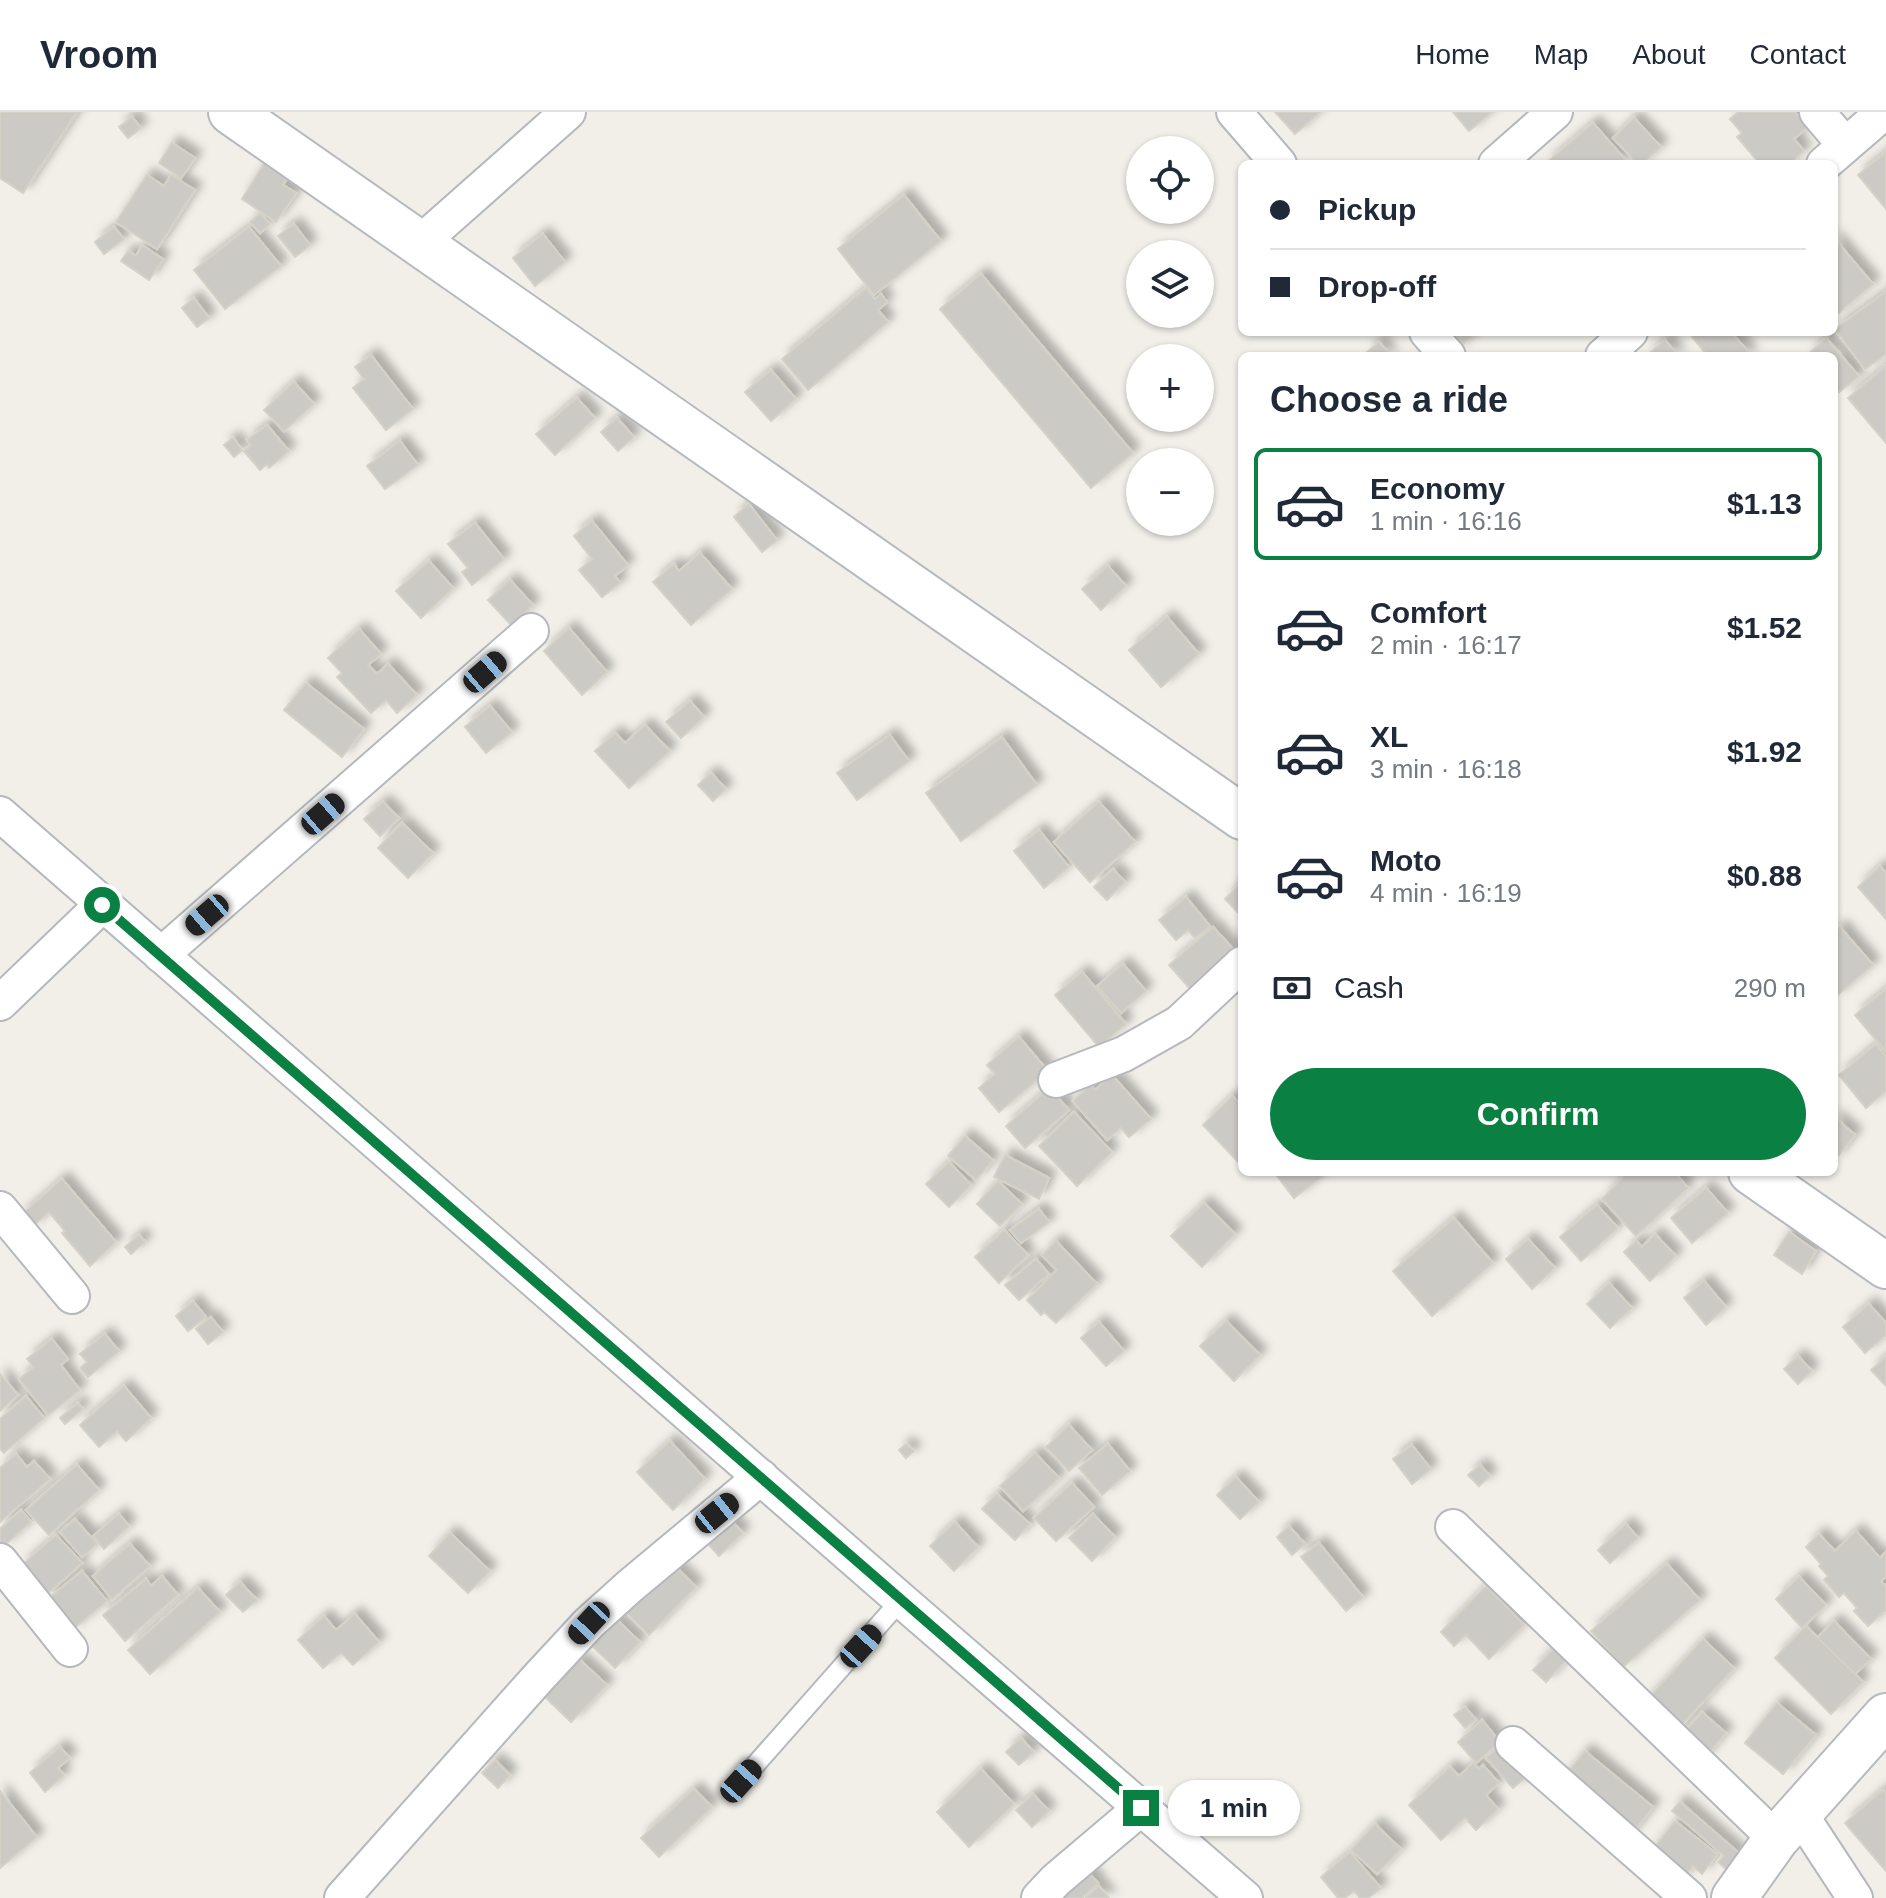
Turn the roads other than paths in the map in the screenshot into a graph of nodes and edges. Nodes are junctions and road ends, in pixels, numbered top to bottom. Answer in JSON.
{"nodes":[{"id":1,"x":231,"y":112,"type":"edge"},
{"id":2,"x":568,"y":112,"type":"edge"},
{"id":3,"x":1234,"y":112,"type":"edge"},
{"id":4,"x":1555,"y":112,"type":"edge"},
{"id":5,"x":1817,"y":112,"type":"edge"},
{"id":6,"x":1884,"y":112,"type":"edge"},
{"id":7,"x":1834,"y":155,"type":"edge"},
{"id":8,"x":1276,"y":160,"type":"edge"},
{"id":9,"x":1501,"y":160,"type":"edge"},
{"id":10,"x":420,"y":243,"type":"junction"},
{"id":11,"x":1430,"y":336,"type":"edge"},
{"id":12,"x":1626,"y":336,"type":"edge"},
{"id":13,"x":1444,"y":352,"type":"edge"},
{"id":14,"x":1608,"y":352,"type":"edge"},
{"id":15,"x":531,"y":631,"type":"dead end"},
{"id":16,"x":0,"y":814,"type":"edge"},
{"id":17,"x":1238,"y":814,"type":"edge"},
{"id":18,"x":102,"y":905,"type":"junction"},
{"id":19,"x":161,"y":955,"type":"junction"},
{"id":20,"x":1238,"y":968,"type":"edge"},
{"id":21,"x":0,"y":1003,"type":"edge"},
{"id":22,"x":1056,"y":1080,"type":"dead end"},
{"id":23,"x":1757,"y":1176,"type":"edge"},
{"id":24,"x":0,"y":1209,"type":"edge"},
{"id":25,"x":1886,"y":1266,"type":"edge"},
{"id":26,"x":72,"y":1296,"type":"dead end"},
{"id":27,"x":761,"y":1477,"type":"junction"},
{"id":28,"x":1453,"y":1527,"type":"dead end"},
{"id":29,"x":0,"y":1561,"type":"edge"},
{"id":30,"x":901,"y":1600,"type":"junction"},
{"id":31,"x":70,"y":1649,"type":"dead end"},
{"id":32,"x":1886,"y":1716,"type":"edge"},
{"id":33,"x":1513,"y":1744,"type":"dead end"},
{"id":34,"x":741,"y":1781,"type":"dead end"},
{"id":35,"x":1141,"y":1808,"type":"junction"},
{"id":36,"x":1788,"y":1826,"type":"junction"},
{"id":37,"x":342,"y":1898,"type":"edge"},
{"id":38,"x":1039,"y":1898,"type":"edge"},
{"id":39,"x":1245,"y":1898,"type":"edge"},
{"id":40,"x":1689,"y":1898,"type":"edge"},
{"id":41,"x":1734,"y":1898,"type":"edge"},
{"id":42,"x":1855,"y":1898,"type":"edge"}],
"edges":[{"from":1,"to":10,"type":"street"},
{"from":2,"to":10,"type":"street"},
{"from":3,"to":8,"type":"street"},
{"from":4,"to":9,"type":"street"},
{"from":5,"to":7,"type":"street"},
{"from":6,"to":7,"type":"street"},
{"from":10,"to":17,"type":"street"},
{"from":11,"to":13,"type":"street"},
{"from":12,"to":14,"type":"street"},
{"from":15,"to":19,"type":"street"},
{"from":16,"to":18,"type":"street"},
{"from":18,"to":19,"type":"street"},
{"from":18,"to":21,"type":"street"},
{"from":19,"to":27,"type":"street"},
{"from":20,"to":22,"type":"street"},
{"from":23,"to":25,"type":"street"},
{"from":24,"to":26,"type":"street"},
{"from":27,"to":30,"type":"street"},
{"from":27,"to":37,"type":"street"},
{"from":28,"to":36,"type":"street"},
{"from":29,"to":31,"type":"street"},
{"from":30,"to":34,"type":"lane"},
{"from":30,"to":35,"type":"street"},
{"from":32,"to":36,"type":"street"},
{"from":33,"to":40,"type":"street"},
{"from":35,"to":38,"type":"street"},
{"from":35,"to":39,"type":"street"},
{"from":36,"to":41,"type":"street"},
{"from":36,"to":42,"type":"street"}]}
